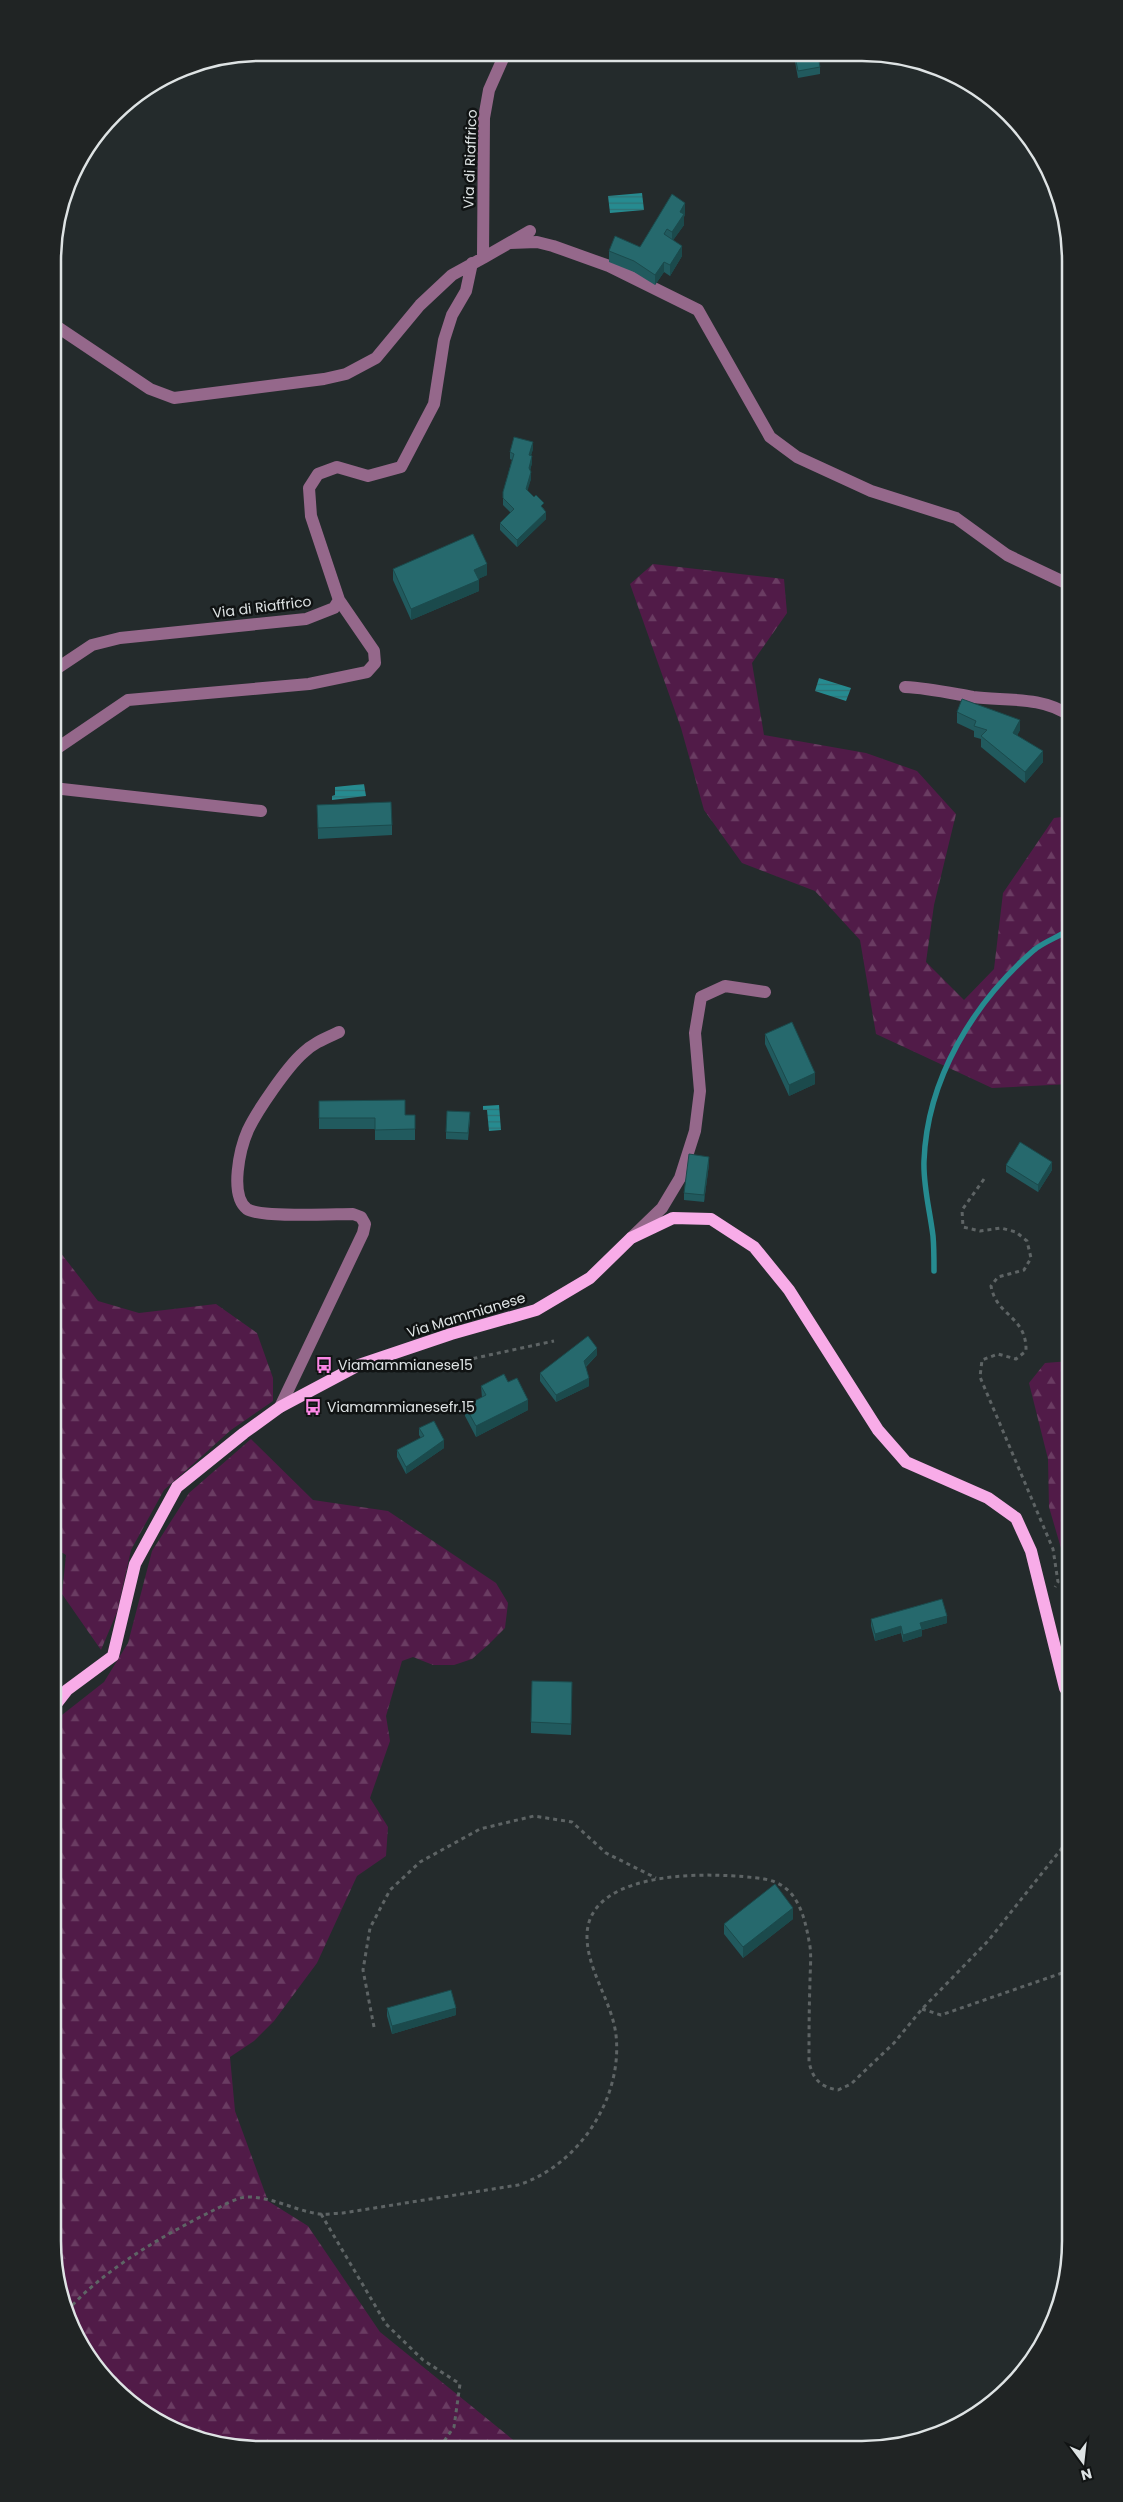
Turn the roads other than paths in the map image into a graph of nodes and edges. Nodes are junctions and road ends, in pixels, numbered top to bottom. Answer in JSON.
{"nodes":[{"id":1,"x":502,"y":61,"type":"edge"},
{"id":2,"x":530,"y":231,"type":"dead end"},
{"id":3,"x":510,"y":243,"type":"junction"},
{"id":4,"x":478,"y":260,"type":"junction"},
{"id":5,"x":61,"y":329,"type":"edge"},
{"id":6,"x":1062,"y":581,"type":"edge"},
{"id":7,"x":339,"y":600,"type":"junction"},
{"id":8,"x":61,"y":665,"type":"edge"},
{"id":9,"x":905,"y":687,"type":"dead end"},
{"id":10,"x":1062,"y":710,"type":"edge"},
{"id":11,"x":61,"y":746,"type":"edge"},
{"id":12,"x":61,"y":789,"type":"edge"},
{"id":13,"x":261,"y":811,"type":"dead end"},
{"id":14,"x":765,"y":992,"type":"dead end"},
{"id":15,"x":339,"y":1032,"type":"dead end"},
{"id":16,"x":631,"y":1238,"type":"junction"},
{"id":17,"x":280,"y":1406,"type":"junction"},
{"id":18,"x":1062,"y":1676,"type":"edge"},
{"id":19,"x":61,"y":1698,"type":"edge"}],
"edges":[{"from":1,"to":4,"type":"street","name":"Via di Riaffrico"},
{"from":2,"to":3,"type":"street"},
{"from":3,"to":4,"type":"street"},
{"from":3,"to":6,"type":"street"},
{"from":4,"to":5,"type":"street"},
{"from":4,"to":7,"type":"street","name":"Via di Riaffrico"},
{"from":7,"to":8,"type":"street","name":"Via di Riaffrico"},
{"from":7,"to":11,"type":"street"},
{"from":9,"to":10,"type":"street"},
{"from":12,"to":13,"type":"street"},
{"from":14,"to":16,"type":"street"},
{"from":15,"to":17,"type":"street"},
{"from":16,"to":17,"type":"main road","name":"Via Mammianese"},
{"from":16,"to":18,"type":"main road","name":"Via Mammianese"},
{"from":17,"to":19,"type":"main road","name":"Via Mammianese"}]}
